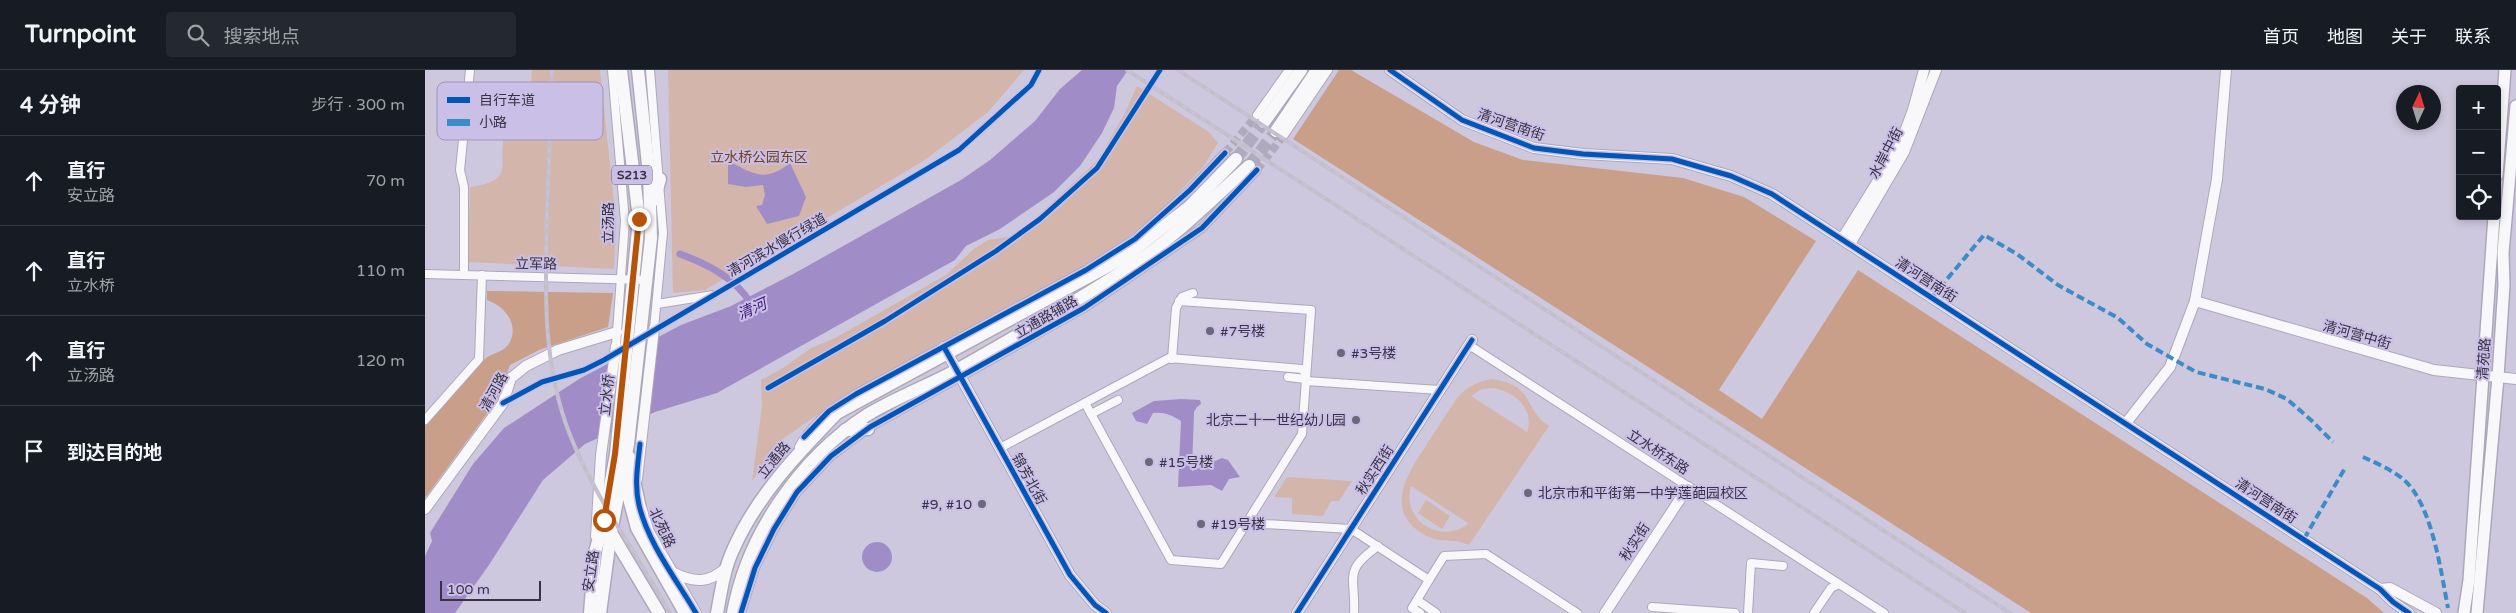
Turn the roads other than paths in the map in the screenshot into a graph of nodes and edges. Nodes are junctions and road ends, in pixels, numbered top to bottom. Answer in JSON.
{"nodes":[{"id":1,"x":612,"y":70,"type":"edge"},
{"id":2,"x":621,"y":70,"type":"edge"},
{"id":3,"x":638,"y":70,"type":"edge"},
{"id":4,"x":650,"y":70,"type":"edge"},
{"id":5,"x":1289,"y":70,"type":"edge"},
{"id":6,"x":1301,"y":70,"type":"edge"},
{"id":7,"x":1317,"y":70,"type":"edge"},
{"id":8,"x":1328,"y":70,"type":"edge"},
{"id":9,"x":1390,"y":70,"type":"edge"},
{"id":10,"x":1924,"y":70,"type":"edge"},
{"id":11,"x":1936,"y":70,"type":"edge"},
{"id":12,"x":2226,"y":70,"type":"edge"},
{"id":13,"x":2505,"y":70,"type":"edge"},
{"id":14,"x":2516,"y":106,"type":"edge"},
{"id":15,"x":1261,"y":118,"type":"joint"},
{"id":16,"x":2500,"y":130,"type":"edge"},
{"id":17,"x":1280,"y":133,"type":"joint"},
{"id":18,"x":462,"y":140,"type":"edge"},
{"id":19,"x":620,"y":150,"type":"junction"},
{"id":20,"x":1231,"y":156,"type":"tunnel mouth"},
{"id":21,"x":632,"y":166,"type":"junction"},
{"id":22,"x":1253,"y":168,"type":"joint"},
{"id":23,"x":660,"y":179,"type":"junction"},
{"id":24,"x":651,"y":212,"type":"junction"},
{"id":25,"x":2494,"y":220,"type":"edge"},
{"id":26,"x":1846,"y":242,"type":"junction"},
{"id":27,"x":1160,"y":245,"type":"junction"},
{"id":28,"x":1145,"y":267,"type":"junction"},
{"id":29,"x":425,"y":274,"type":"edge"},
{"id":30,"x":464,"y":274,"type":"junction"},
{"id":31,"x":482,"y":275,"type":"junction"},
{"id":32,"x":634,"y":279,"type":"junction"},
{"id":33,"x":1193,"y":293,"type":"dead end"},
{"id":34,"x":713,"y":295,"type":"dead end"},
{"id":35,"x":1179,"y":301,"type":"junction"},
{"id":36,"x":2195,"y":302,"type":"junction"},
{"id":37,"x":657,"y":304,"type":"junction"},
{"id":38,"x":654,"y":328,"type":"joint"},
{"id":39,"x":617,"y":332,"type":"junction"},
{"id":40,"x":641,"y":336,"type":"joint"},
{"id":41,"x":628,"y":340,"type":"joint"},
{"id":42,"x":1470,"y":342,"type":"joint"},
{"id":43,"x":615,"y":346,"type":"joint"},
{"id":44,"x":946,"y":351,"type":"junction"},
{"id":45,"x":1303,"y":354,"type":"dead end"},
{"id":46,"x":1172,"y":359,"type":"junction"},
{"id":47,"x":959,"y":374,"type":"junction"},
{"id":48,"x":1305,"y":376,"type":"junction"},
{"id":49,"x":2482,"y":376,"type":"junction"},
{"id":50,"x":1288,"y":377,"type":"dead end"},
{"id":51,"x":2498,"y":377,"type":"junction"},
{"id":52,"x":2516,"y":378,"type":"edge"},
{"id":53,"x":1439,"y":390,"type":"junction"},
{"id":54,"x":1118,"y":400,"type":"dead end"},
{"id":55,"x":1085,"y":404,"type":"junction"},
{"id":56,"x":1091,"y":414,"type":"junction"},
{"id":57,"x":425,"y":420,"type":"edge"},
{"id":58,"x":2126,"y":423,"type":"junction"},
{"id":59,"x":868,"y":429,"type":"junction"},
{"id":60,"x":845,"y":430,"type":"junction"},
{"id":61,"x":634,"y":444,"type":"junction"},
{"id":62,"x":999,"y":448,"type":"junction"},
{"id":63,"x":615,"y":454,"type":"joint"},
{"id":64,"x":601,"y":456,"type":"joint"},
{"id":65,"x":618,"y":470,"type":"junction"},
{"id":66,"x":1688,"y":487,"type":"junction"},
{"id":67,"x":598,"y":501,"type":"junction"},
{"id":68,"x":639,"y":504,"type":"joint"},
{"id":69,"x":425,"y":508,"type":"edge"},
{"id":70,"x":1247,"y":523,"type":"junction"},
{"id":71,"x":607,"y":528,"type":"junction"},
{"id":72,"x":1351,"y":529,"type":"junction"},
{"id":73,"x":1378,"y":546,"type":"junction"},
{"id":74,"x":595,"y":552,"type":"junction"},
{"id":75,"x":728,"y":566,"type":"junction"},
{"id":76,"x":1783,"y":566,"type":"dead end"},
{"id":77,"x":671,"y":572,"type":"junction"},
{"id":78,"x":1429,"y":580,"type":"junction"},
{"id":79,"x":1839,"y":584,"type":"junction"},
{"id":80,"x":2380,"y":589,"type":"junction"},
{"id":81,"x":1417,"y":600,"type":"junction"},
{"id":82,"x":1652,"y":606,"type":"dead end"},
{"id":83,"x":1695,"y":611,"type":"edge"},
{"id":84,"x":590,"y":613,"type":"edge"},
{"id":85,"x":600,"y":613,"type":"edge"},
{"id":86,"x":659,"y":613,"type":"edge"},
{"id":87,"x":685,"y":613,"type":"edge"},
{"id":88,"x":696,"y":613,"type":"edge"},
{"id":89,"x":717,"y":613,"type":"edge"},
{"id":90,"x":733,"y":613,"type":"edge"},
{"id":91,"x":741,"y":613,"type":"edge"},
{"id":92,"x":1106,"y":613,"type":"edge"},
{"id":93,"x":1297,"y":613,"type":"edge"},
{"id":94,"x":1354,"y":613,"type":"edge"},
{"id":95,"x":1420,"y":613,"type":"edge"},
{"id":96,"x":1436,"y":613,"type":"edge"},
{"id":97,"x":1577,"y":613,"type":"edge"},
{"id":98,"x":1605,"y":613,"type":"edge"},
{"id":99,"x":1735,"y":613,"type":"edge"},
{"id":100,"x":1748,"y":613,"type":"edge"},
{"id":101,"x":1814,"y":613,"type":"edge"},
{"id":102,"x":1884,"y":613,"type":"edge"},
{"id":103,"x":2409,"y":613,"type":"edge"},
{"id":104,"x":2437,"y":613,"type":"edge"},
{"id":105,"x":2464,"y":613,"type":"edge"},
{"id":106,"x":2477,"y":613,"type":"edge"}],
"edges":[{"from":1,"to":19,"type":"street","name":"立汤路","number":"S213"},
{"from":2,"to":21,"type":"main road","name":"立汤路","number":"S213"},
{"from":3,"to":24,"type":"main road","name":"立汤路","number":"S213"},
{"from":4,"to":23,"type":"street","number":"S213"},
{"from":5,"to":15,"type":"street"},
{"from":6,"to":15,"type":"main road"},
{"from":7,"to":17,"type":"main road"},
{"from":8,"to":17,"type":"street"},
{"from":9,"to":26,"type":"street","name":"清河营南街"},
{"from":10,"to":26,"type":"street","name":"水岸中街"},
{"from":11,"to":26,"type":"street","name":"水岸中街"},
{"from":12,"to":36,"type":"street"},
{"from":13,"to":16,"type":"main road"},
{"from":14,"to":51,"type":"main road","name":"清苑路"},
{"from":18,"to":30,"type":"street"},
{"from":19,"to":21,"type":"main road"},
{"from":19,"to":32,"type":"street","name":"立汤路","number":"S213"},
{"from":20,"to":44,"type":"main road","name":"立通路"},
{"from":21,"to":32,"type":"main road","name":"立汤路","number":"S213"},
{"from":22,"to":27,"type":"main road","name":"立通路"},
{"from":22,"to":28,"type":"street","name":"立通路辅路"},
{"from":23,"to":24,"type":"main road"},
{"from":23,"to":37,"type":"street","number":"S213"},
{"from":24,"to":32,"type":"main road","name":"立汤路","number":"S213"},
{"from":25,"to":49,"type":"main road","name":"清苑路"},
{"from":26,"to":58,"type":"street","name":"清河营南街"},
{"from":27,"to":28,"type":"main road"},
{"from":27,"to":47,"type":"main road","name":"立通路"},
{"from":28,"to":47,"type":"street","name":"立通路辅路"},
{"from":29,"to":30,"type":"street","name":"立军路"},
{"from":30,"to":31,"type":"street","name":"立军路"},
{"from":31,"to":32,"type":"street","name":"立军路"},
{"from":31,"to":57,"type":"street"},
{"from":32,"to":39,"type":"street","name":"立汤路","number":"S213"},
{"from":32,"to":40,"type":"main road","name":"立汤路","number":"S213"},
{"from":32,"to":41,"type":"main road","name":"立汤路","number":"S213"},
{"from":33,"to":35,"type":"street"},
{"from":34,"to":37,"type":"street"},
{"from":35,"to":46,"type":"street"},
{"from":35,"to":48,"type":"street"},
{"from":36,"to":49,"type":"street","name":"清河营中街"},
{"from":36,"to":58,"type":"street"},
{"from":37,"to":38,"type":"street","number":"S213"},
{"from":38,"to":61,"type":"street"},
{"from":39,"to":43,"type":"street","name":"立汤路","number":"S213"},
{"from":39,"to":69,"type":"street","name":"清河路"},
{"from":40,"to":61,"type":"main road","name":"立水桥"},
{"from":41,"to":63,"type":"main road","name":"立水桥"},
{"from":42,"to":53,"type":"street","name":"秋实西街"},
{"from":42,"to":66,"type":"street","name":"立水桥东路"},
{"from":43,"to":64,"type":"street","name":"立水桥"},
{"from":44,"to":47,"type":"street","name":"锦芳北街"},
{"from":44,"to":75,"type":"main road","name":"立通路"},
{"from":45,"to":48,"type":"street"},
{"from":46,"to":48,"type":"street"},
{"from":46,"to":55,"type":"street"},
{"from":47,"to":59,"type":"street","name":"立通路辅路"},
{"from":47,"to":60,"type":"main road","name":"立通路"},
{"from":47,"to":62,"type":"street","name":"锦芳北街"},
{"from":48,"to":50,"type":"street"},
{"from":48,"to":53,"type":"street"},
{"from":48,"to":70,"type":"street"},
{"from":49,"to":51,"type":"street","name":"清河营中街"},
{"from":49,"to":105,"type":"main road","name":"清苑路"},
{"from":51,"to":52,"type":"street","name":"清河营中街"},
{"from":51,"to":106,"type":"main road","name":"清苑路"},
{"from":53,"to":72,"type":"street","name":"秋实西街"},
{"from":54,"to":56,"type":"street"},
{"from":55,"to":56,"type":"street"},
{"from":55,"to":62,"type":"street"},
{"from":56,"to":70,"type":"street"},
{"from":58,"to":80,"type":"street","name":"清河营南街"},
{"from":59,"to":60,"type":"main road"},
{"from":59,"to":91,"type":"street","name":"立通路辅路"},
{"from":60,"to":90,"type":"main road","name":"立通路"},
{"from":61,"to":65,"type":"main road","name":"安立路"},
{"from":61,"to":68,"type":"main road"},
{"from":62,"to":92,"type":"street","name":"锦芳北街"},
{"from":63,"to":65,"type":"main road","name":"安立路"},
{"from":64,"to":67,"type":"street","name":"安立路"},
{"from":65,"to":67,"type":"main road"},
{"from":65,"to":71,"type":"main road","name":"安立路"},
{"from":65,"to":87,"type":"main road","name":"北苑路"},
{"from":66,"to":79,"type":"street","name":"立水桥东路"},
{"from":66,"to":98,"type":"street","name":"秋实街"},
{"from":67,"to":74,"type":"street","name":"安立路"},
{"from":68,"to":77,"type":"street","name":"北苑路"},
{"from":70,"to":72,"type":"street"},
{"from":71,"to":74,"type":"main road","name":"安立路"},
{"from":71,"to":85,"type":"main road","name":"安立路"},
{"from":71,"to":86,"type":"main road"},
{"from":72,"to":73,"type":"street"},
{"from":72,"to":93,"type":"street","name":"秋实西街"},
{"from":73,"to":78,"type":"street"},
{"from":73,"to":94,"type":"street"},
{"from":74,"to":84,"type":"main road","name":"安立路"},
{"from":75,"to":77,"type":"street"},
{"from":75,"to":89,"type":"main road","name":"立通路"},
{"from":76,"to":100,"type":"street"},
{"from":77,"to":88,"type":"street","name":"北苑路"},
{"from":78,"to":81,"type":"street"},
{"from":78,"to":97,"type":"street"},
{"from":79,"to":101,"type":"street"},
{"from":79,"to":102,"type":"street","name":"立水桥东路"},
{"from":80,"to":103,"type":"street","name":"清河营南街"},
{"from":80,"to":104,"type":"street","name":"清河营南街"},
{"from":81,"to":95,"type":"street"},
{"from":81,"to":96,"type":"street"},
{"from":82,"to":83,"type":"street"},
{"from":83,"to":99,"type":"street"}]}
